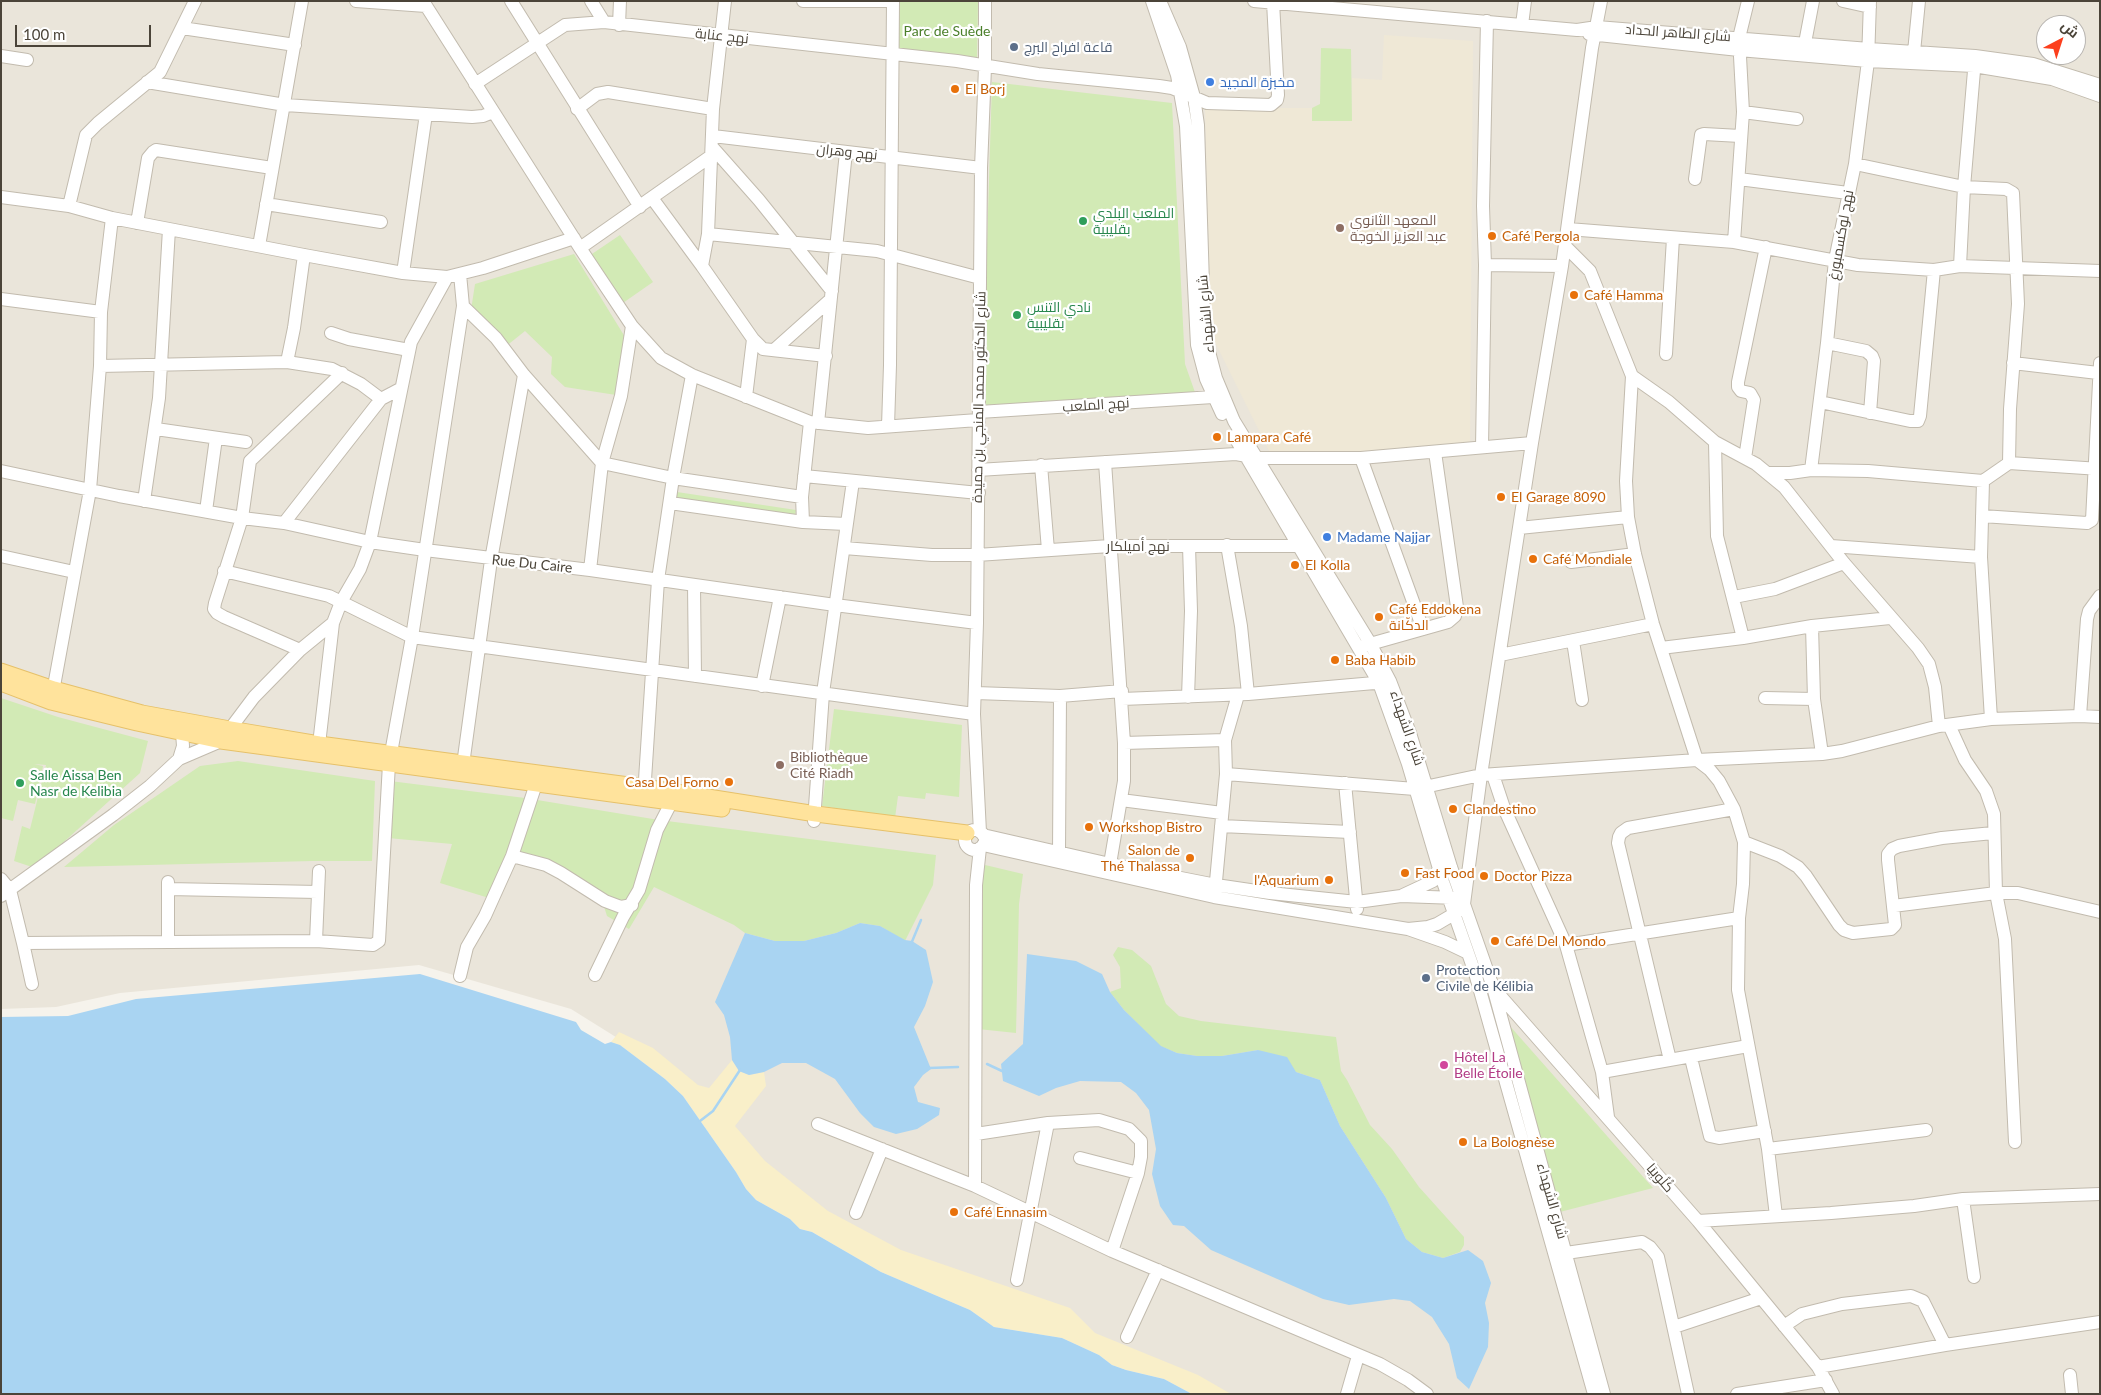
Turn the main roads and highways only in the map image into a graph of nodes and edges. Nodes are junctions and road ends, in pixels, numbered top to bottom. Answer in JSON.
{"nodes":[{"id":1,"x":1,"y":671,"type":"edge"},
{"id":2,"x":1,"y":684,"type":"edge"},
{"id":3,"x":52,"y":695,"type":"junction"},
{"id":4,"x":225,"y":735,"type":"junction"},
{"id":5,"x":462,"y":769,"type":"junction"},
{"id":6,"x":644,"y":793,"type":"junction"},
{"id":7,"x":815,"y":818,"type":"junction"},
{"id":8,"x":975,"y":839,"type":"road end"}],
"edges":[{"from":1,"to":3,"type":"main road"},
{"from":2,"to":3,"type":"main road"},
{"from":3,"to":4,"type":"main road"},
{"from":3,"to":4,"type":"main road"},
{"from":4,"to":5,"type":"main road"},
{"from":5,"to":6,"type":"main road"},
{"from":5,"to":6,"type":"main road"},
{"from":6,"to":7,"type":"main road"},
{"from":6,"to":7,"type":"main road"},
{"from":7,"to":8,"type":"main road"}]}
